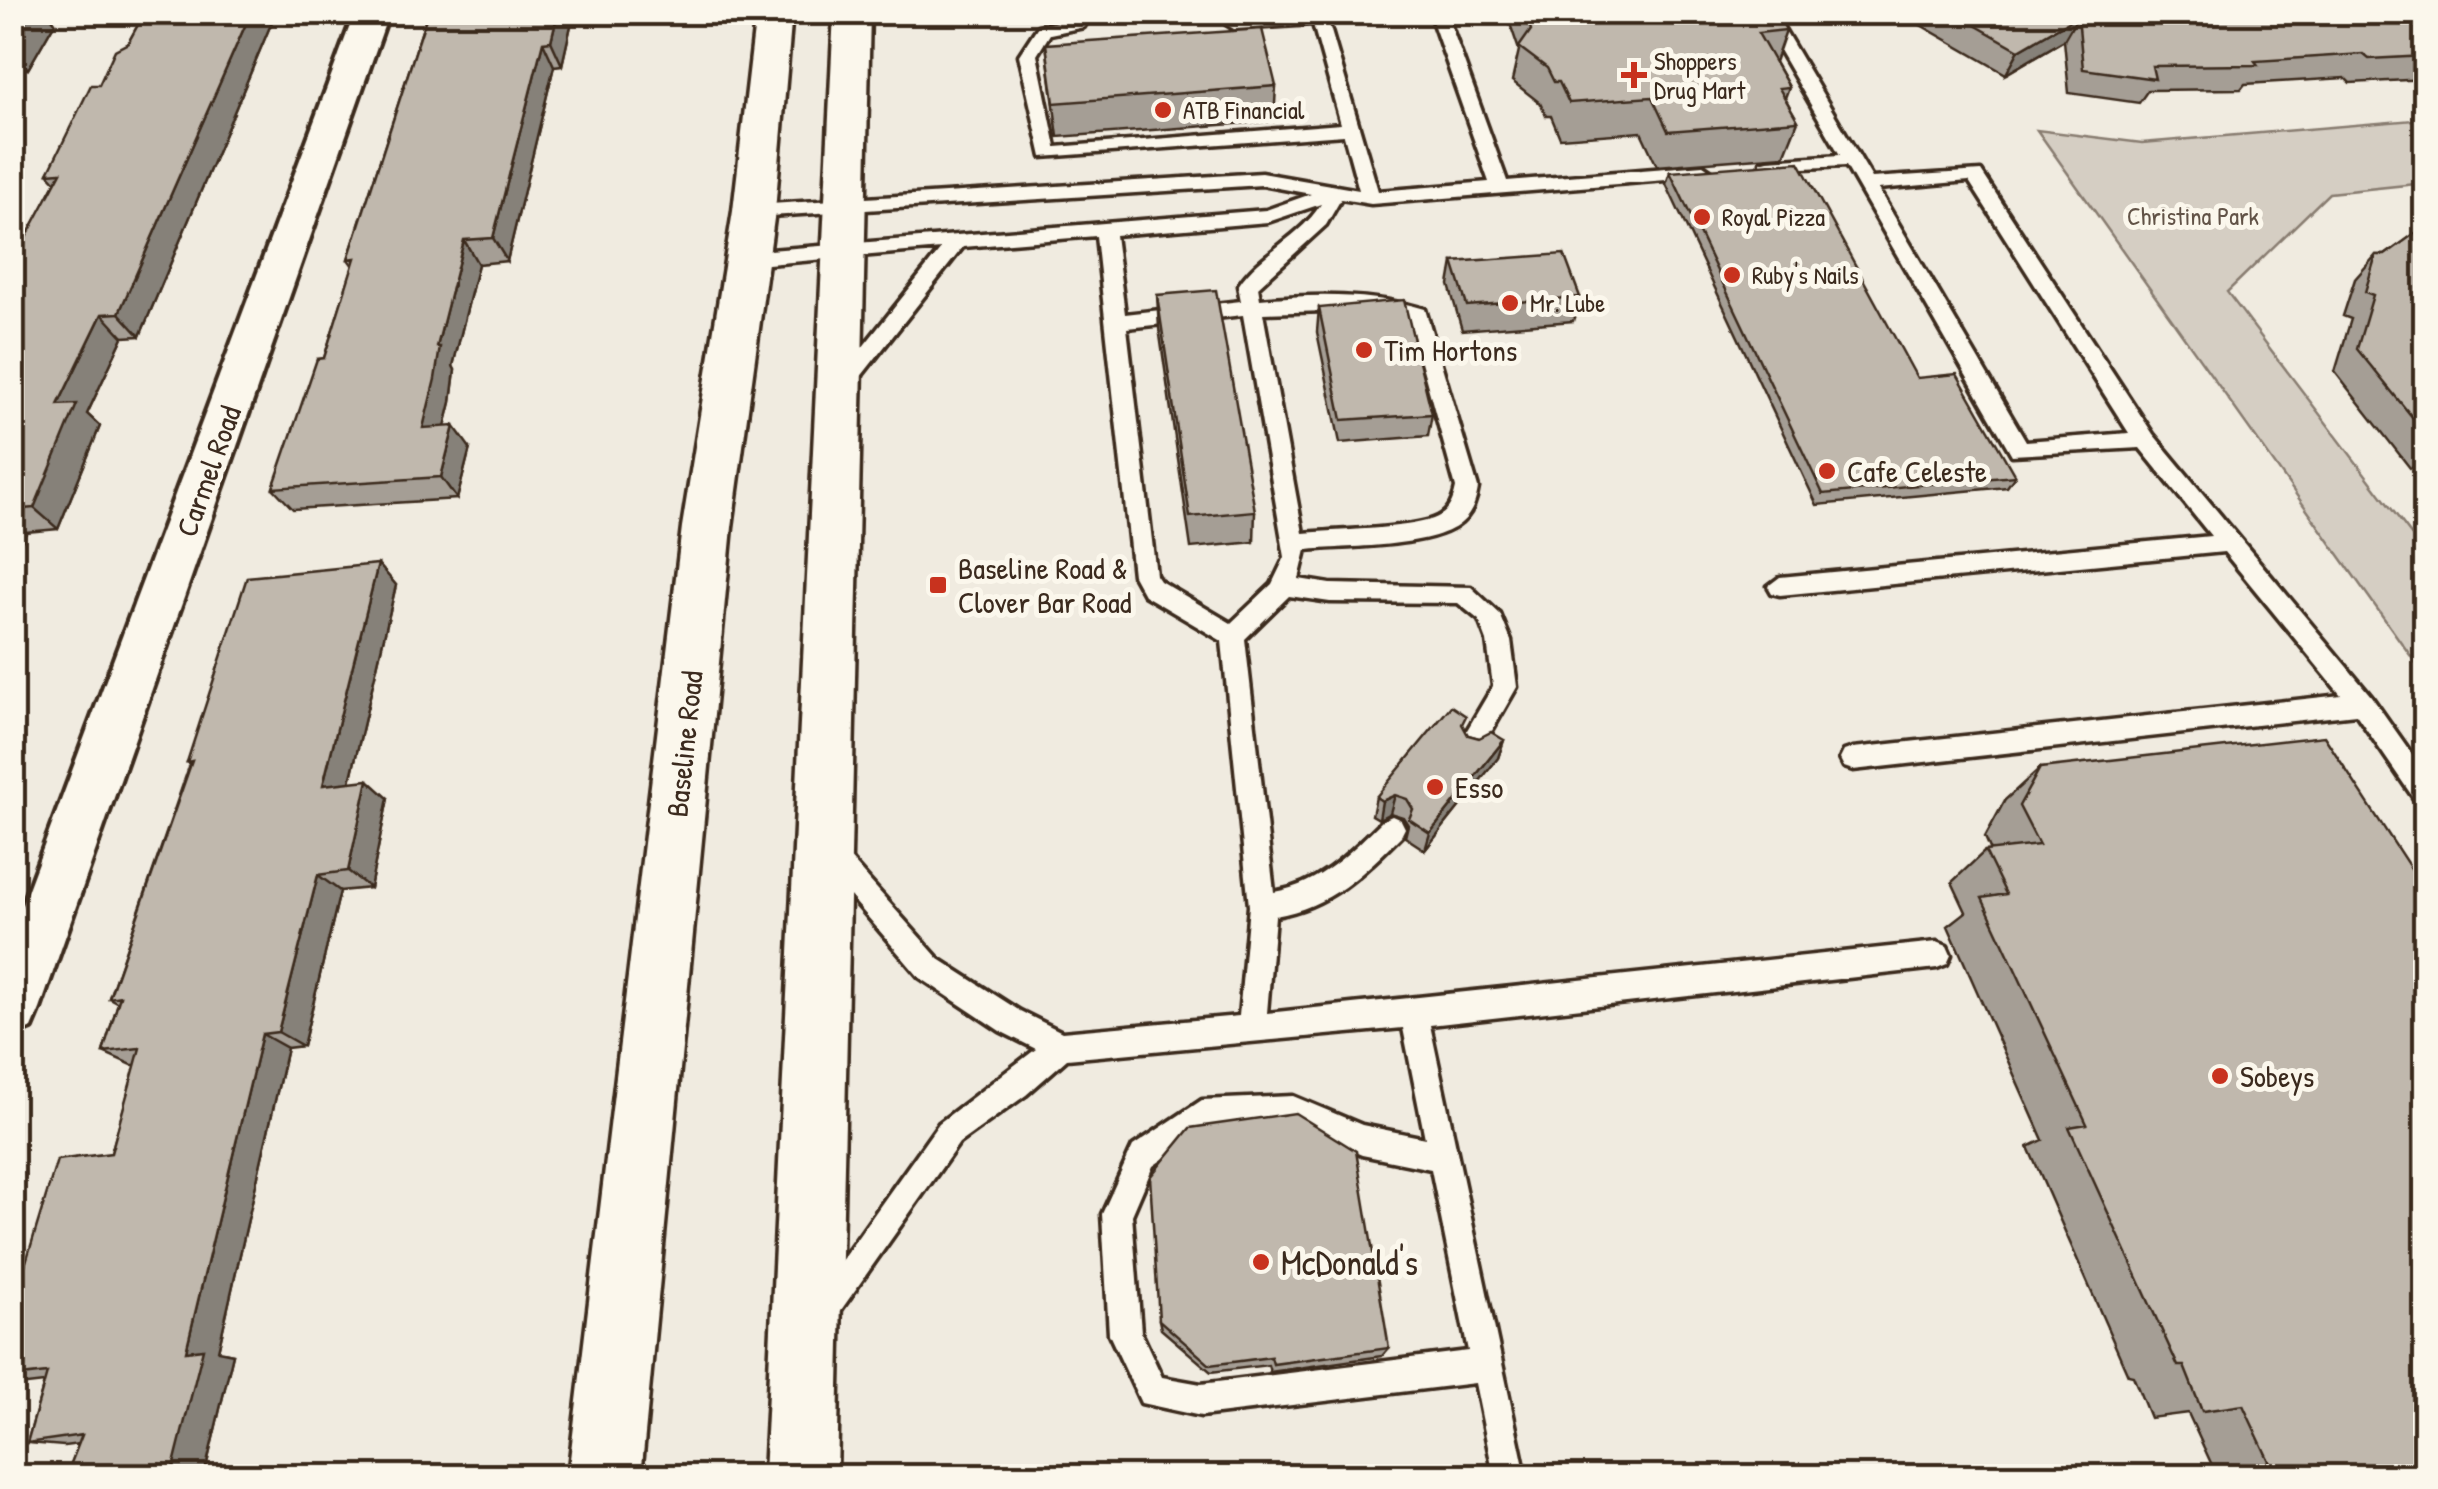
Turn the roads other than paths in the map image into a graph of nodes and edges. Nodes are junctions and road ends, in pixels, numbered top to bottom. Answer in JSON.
{"nodes":[{"id":1,"x":372,"y":12,"type":"edge"},
{"id":2,"x":774,"y":12,"type":"edge"},
{"id":3,"x":852,"y":12,"type":"edge"},
{"id":4,"x":1231,"y":12,"type":"edge"},
{"id":5,"x":1436,"y":12,"type":"edge"},
{"id":6,"x":1765,"y":12,"type":"edge"},
{"id":7,"x":1078,"y":23,"type":"dead end"},
{"id":8,"x":1352,"y":128,"type":"junction"},
{"id":9,"x":1853,"y":160,"type":"junction"},
{"id":10,"x":1866,"y":184,"type":"junction"},
{"id":11,"x":1500,"y":188,"type":"junction"},
{"id":12,"x":1335,"y":191,"type":"junction"},
{"id":13,"x":1371,"y":198,"type":"junction"},
{"id":14,"x":844,"y":207,"type":"junction"},
{"id":15,"x":754,"y":212,"type":"junction"},
{"id":16,"x":1105,"y":228,"type":"junction"},
{"id":17,"x":959,"y":240,"type":"junction"},
{"id":18,"x":842,"y":252,"type":"junction"},
{"id":19,"x":746,"y":259,"type":"junction"},
{"id":20,"x":1252,"y":308,"type":"junction"},
{"id":21,"x":1116,"y":322,"type":"junction"},
{"id":22,"x":838,"y":392,"type":"junction"},
{"id":23,"x":2144,"y":440,"type":"junction"},
{"id":24,"x":2226,"y":542,"type":"junction"},
{"id":25,"x":1293,"y":543,"type":"junction"},
{"id":26,"x":1284,"y":586,"type":"junction"},
{"id":27,"x":1780,"y":586,"type":"dead end"},
{"id":28,"x":1234,"y":636,"type":"junction"},
{"id":29,"x":2362,"y":704,"type":"junction"},
{"id":30,"x":1472,"y":742,"type":"edge"},
{"id":31,"x":1853,"y":759,"type":"dead end"},
{"id":32,"x":2426,"y":795,"type":"edge"},
{"id":33,"x":1392,"y":828,"type":"edge"},
{"id":34,"x":820,"y":842,"type":"junction"},
{"id":35,"x":36,"y":887,"type":"edge"},
{"id":36,"x":1262,"y":906,"type":"junction"},
{"id":37,"x":1936,"y":955,"type":"dead end"},
{"id":38,"x":12,"y":1009,"type":"edge"},
{"id":39,"x":1414,"y":1013,"type":"junction"},
{"id":40,"x":1252,"y":1028,"type":"junction"},
{"id":41,"x":1061,"y":1046,"type":"junction"},
{"id":42,"x":1444,"y":1157,"type":"junction"},
{"id":43,"x":806,"y":1334,"type":"junction"},
{"id":44,"x":1487,"y":1365,"type":"junction"},
{"id":45,"x":604,"y":1476,"type":"edge"},
{"id":46,"x":800,"y":1476,"type":"edge"},
{"id":47,"x":1510,"y":1476,"type":"edge"}],
"edges":[{"from":1,"to":35,"type":"street","name":"Carmel Road"},
{"from":2,"to":15,"type":"main road","name":"Baseline Road"},
{"from":3,"to":14,"type":"main road"},
{"from":4,"to":8,"type":"lane"},
{"from":5,"to":11,"type":"lane"},
{"from":6,"to":9,"type":"lane"},
{"from":7,"to":8,"type":"lane"},
{"from":8,"to":13,"type":"lane"},
{"from":9,"to":10,"type":"lane"},
{"from":9,"to":11,"type":"lane"},
{"from":10,"to":23,"type":"lane"},
{"from":10,"to":23,"type":"lane"},
{"from":11,"to":13,"type":"lane"},
{"from":12,"to":13,"type":"lane"},
{"from":12,"to":14,"type":"lane"},
{"from":12,"to":16,"type":"lane"},
{"from":12,"to":20,"type":"lane"},
{"from":14,"to":15,"type":"lane"},
{"from":14,"to":18,"type":"main road"},
{"from":15,"to":19,"type":"main road","name":"Baseline Road"},
{"from":16,"to":17,"type":"lane"},
{"from":16,"to":21,"type":"lane"},
{"from":17,"to":18,"type":"lane"},
{"from":17,"to":22,"type":"lane"},
{"from":18,"to":19,"type":"lane"},
{"from":18,"to":22,"type":"main road"},
{"from":19,"to":45,"type":"main road","name":"Baseline Road"},
{"from":20,"to":21,"type":"lane"},
{"from":20,"to":25,"type":"lane"},
{"from":20,"to":25,"type":"lane"},
{"from":21,"to":28,"type":"lane"},
{"from":22,"to":34,"type":"main road"},
{"from":23,"to":24,"type":"lane"},
{"from":24,"to":27,"type":"lane"},
{"from":24,"to":29,"type":"lane"},
{"from":25,"to":26,"type":"lane"},
{"from":26,"to":28,"type":"lane"},
{"from":26,"to":30,"type":"lane"},
{"from":28,"to":36,"type":"lane"},
{"from":29,"to":31,"type":"lane"},
{"from":29,"to":32,"type":"lane"},
{"from":33,"to":36,"type":"lane"},
{"from":34,"to":41,"type":"lane"},
{"from":34,"to":43,"type":"main road"},
{"from":35,"to":38,"type":"street","name":"Carmel Road"},
{"from":36,"to":40,"type":"lane"},
{"from":37,"to":39,"type":"lane"},
{"from":39,"to":40,"type":"lane"},
{"from":39,"to":42,"type":"lane"},
{"from":40,"to":41,"type":"lane"},
{"from":41,"to":43,"type":"lane"},
{"from":42,"to":44,"type":"lane"},
{"from":42,"to":44,"type":"lane"},
{"from":43,"to":46,"type":"main road"},
{"from":44,"to":47,"type":"lane"}]}
